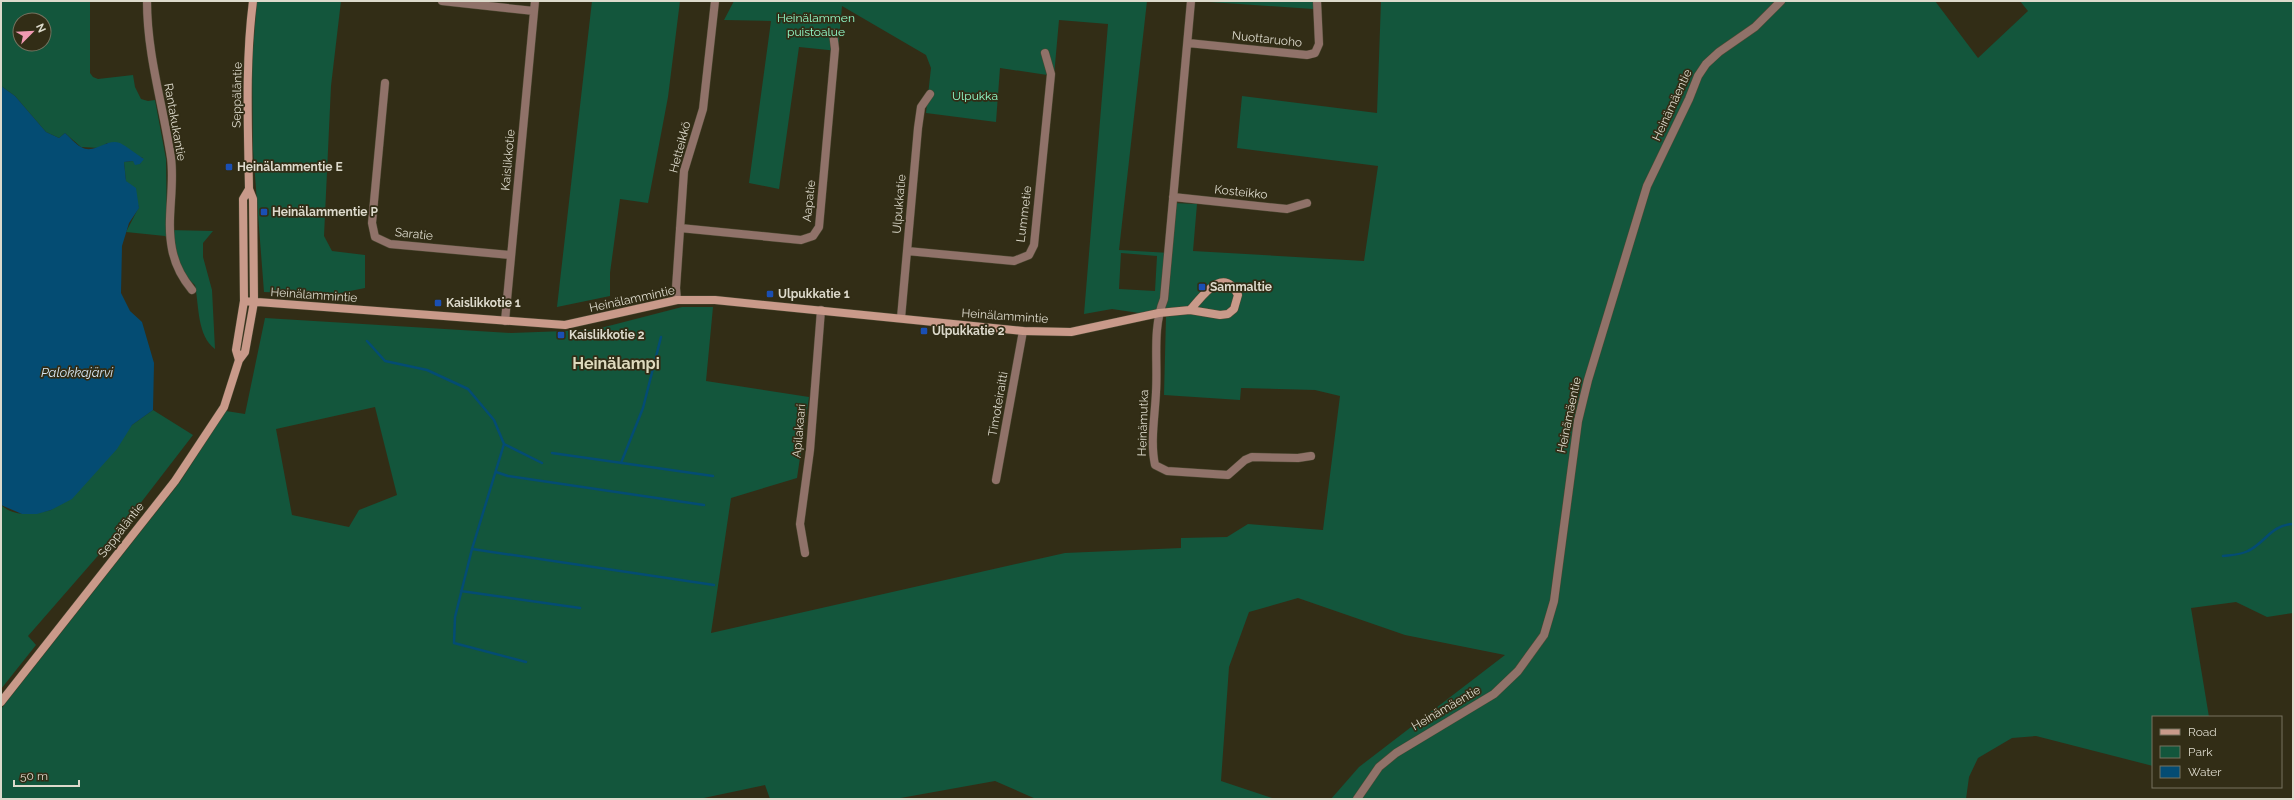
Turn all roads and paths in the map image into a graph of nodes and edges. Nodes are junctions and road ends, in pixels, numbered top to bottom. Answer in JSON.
{"nodes":[{"id":1,"x":147,"y":1,"type":"edge"},
{"id":2,"x":253,"y":1,"type":"edge"},
{"id":3,"x":442,"y":1,"type":"edge"},
{"id":4,"x":535,"y":1,"type":"edge"},
{"id":5,"x":715,"y":1,"type":"edge"},
{"id":6,"x":1191,"y":1,"type":"edge"},
{"id":7,"x":1316,"y":1,"type":"edge"},
{"id":8,"x":1781,"y":1,"type":"edge"},
{"id":9,"x":534,"y":11,"type":"junction"},
{"id":10,"x":832,"y":33,"type":"dead end"},
{"id":11,"x":1188,"y":43,"type":"junction"},
{"id":12,"x":1045,"y":53,"type":"dead end"},
{"id":13,"x":385,"y":83,"type":"dead end"},
{"id":14,"x":930,"y":94,"type":"dead end"},
{"id":15,"x":249,"y":189,"type":"junction"},
{"id":16,"x":1173,"y":197,"type":"junction"},
{"id":17,"x":1307,"y":203,"type":"dead end"},
{"id":18,"x":680,"y":228,"type":"junction"},
{"id":19,"x":907,"y":251,"type":"junction"},
{"id":20,"x":511,"y":255,"type":"junction"},
{"id":21,"x":192,"y":290,"type":"dead end"},
{"id":22,"x":677,"y":300,"type":"junction"},
{"id":23,"x":244,"y":301,"type":"junction"},
{"id":24,"x":254,"y":302,"type":"junction"},
{"id":25,"x":820,"y":310,"type":"junction"},
{"id":26,"x":1190,"y":310,"type":"junction"},
{"id":27,"x":1158,"y":313,"type":"junction"},
{"id":28,"x":901,"y":318,"type":"junction"},
{"id":29,"x":505,"y":321,"type":"junction"},
{"id":30,"x":1024,"y":331,"type":"junction"},
{"id":31,"x":239,"y":360,"type":"junction"},
{"id":32,"x":1311,"y":456,"type":"dead end"},
{"id":33,"x":996,"y":480,"type":"dead end"},
{"id":34,"x":805,"y":553,"type":"dead end"},
{"id":35,"x":1,"y":702,"type":"edge"},
{"id":36,"x":1357,"y":799,"type":"edge"}],
"edges":[{"from":1,"to":21,"type":"street","name":"Rantakukantie"},
{"from":2,"to":15,"type":"street","name":"Seppäläntie"},
{"from":3,"to":9,"type":"street"},
{"from":4,"to":9,"type":"street","name":"Kaislikkotie"},
{"from":5,"to":18,"type":"street","name":"Hetteikkö"},
{"from":6,"to":11,"type":"street"},
{"from":7,"to":11,"type":"street","name":"Nuottaruoho"},
{"from":8,"to":36,"type":"street","name":"Heinämäentie"},
{"from":9,"to":20,"type":"street","name":"Kaislikkotie"},
{"from":10,"to":18,"type":"street","name":"Aapatie"},
{"from":11,"to":16,"type":"street"},
{"from":12,"to":19,"type":"street","name":"Lummetie"},
{"from":13,"to":20,"type":"street","name":"Saratie"},
{"from":14,"to":19,"type":"street","name":"Ulpukkatie"},
{"from":15,"to":23,"type":"street","name":"Seppäläntie"},
{"from":15,"to":24,"type":"street","name":"Seppäläntie"},
{"from":16,"to":17,"type":"street","name":"Kosteikko"},
{"from":16,"to":27,"type":"street"},
{"from":18,"to":22,"type":"street","name":"Hetteikkö"},
{"from":19,"to":28,"type":"street","name":"Ulpukkatie"},
{"from":20,"to":29,"type":"street","name":"Kaislikkotie"},
{"from":22,"to":25,"type":"street","name":"Heinälammintie"},
{"from":22,"to":29,"type":"street","name":"Heinälammintie"},
{"from":23,"to":24,"type":"street","name":"Heinälammintie"},
{"from":23,"to":31,"type":"street","name":"Seppäläntie"},
{"from":24,"to":29,"type":"street","name":"Heinälammintie"},
{"from":24,"to":31,"type":"street","name":"Seppäläntie"},
{"from":25,"to":28,"type":"street","name":"Heinälammintie"},
{"from":25,"to":34,"type":"street","name":"Apilakaari"},
{"from":26,"to":26,"type":"street","name":"Heinälammintie"},
{"from":26,"to":27,"type":"street","name":"Heinälammintie"},
{"from":27,"to":30,"type":"street","name":"Heinälammintie"},
{"from":27,"to":32,"type":"street","name":"Heinämutka"},
{"from":28,"to":30,"type":"street","name":"Heinälammintie"},
{"from":30,"to":33,"type":"street","name":"Timoteiraitti"},
{"from":31,"to":35,"type":"street","name":"Seppäläntie"}]}
